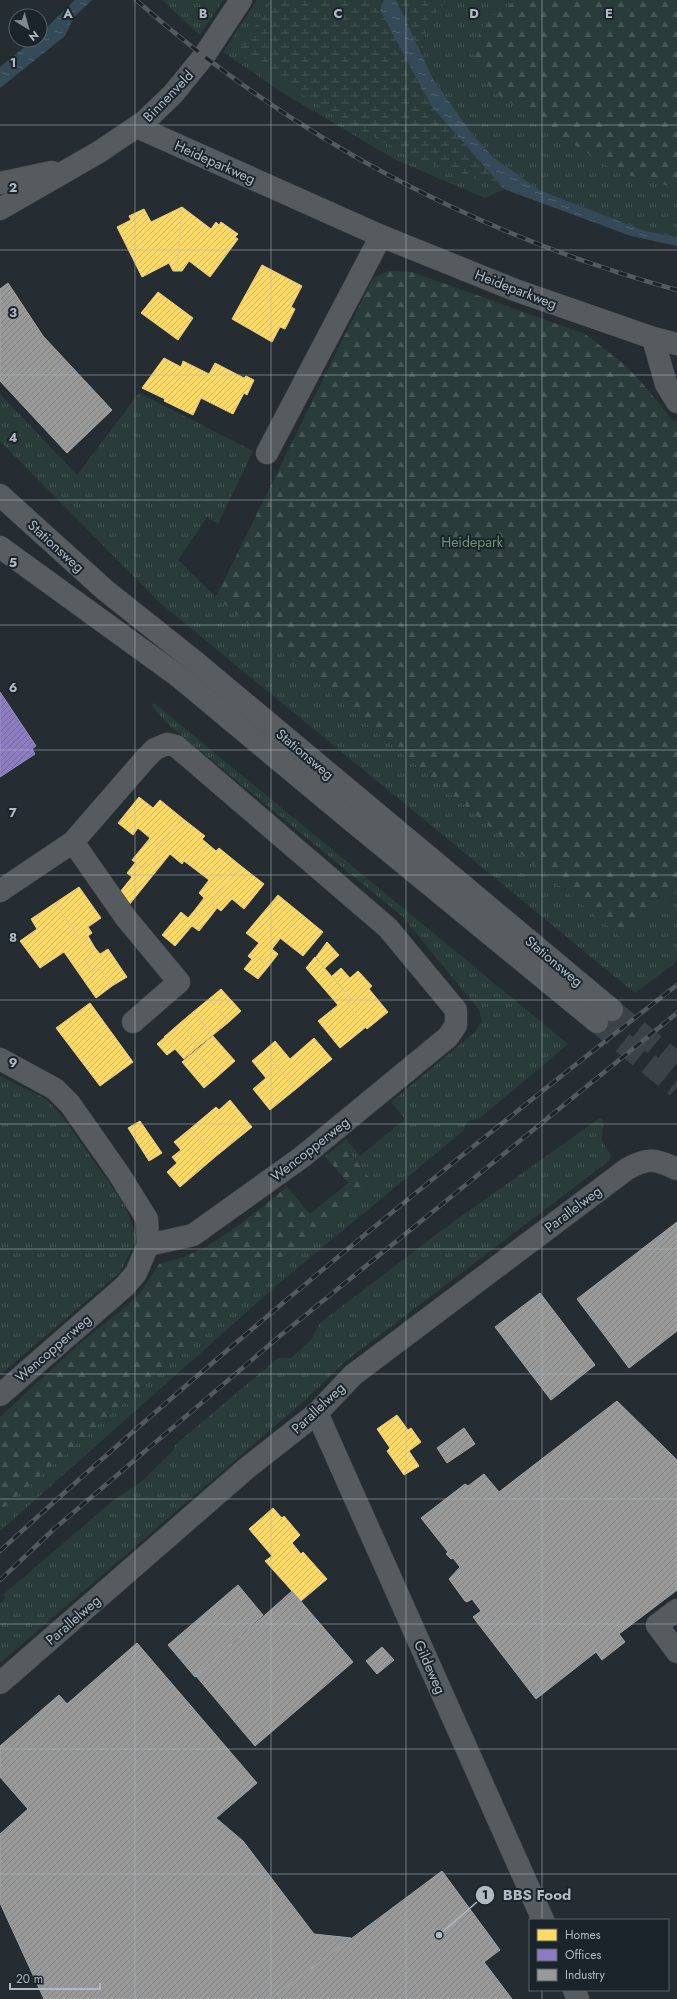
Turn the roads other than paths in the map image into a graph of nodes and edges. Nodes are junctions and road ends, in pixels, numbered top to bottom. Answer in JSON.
{"nodes":[{"id":1,"x":241,"y":0,"type":"edge"},
{"id":2,"x":137,"y":127,"type":"junction"},
{"id":3,"x":71,"y":168,"type":"junction"},
{"id":4,"x":0,"y":183,"type":"edge"},
{"id":5,"x":0,"y":209,"type":"edge"},
{"id":6,"x":381,"y":236,"type":"junction"},
{"id":7,"x":653,"y":338,"type":"junction"},
{"id":8,"x":677,"y":344,"type":"edge"},
{"id":9,"x":677,"y":402,"type":"edge"},
{"id":10,"x":267,"y":453,"type":"dead end"},
{"id":11,"x":0,"y":495,"type":"edge"},
{"id":12,"x":0,"y":547,"type":"edge"},
{"id":13,"x":73,"y":842,"type":"junction"},
{"id":14,"x":0,"y":891,"type":"edge"},
{"id":15,"x":133,"y":1022,"type":"dead end"},
{"id":16,"x":0,"y":1059,"type":"edge"},
{"id":17,"x":677,"y":1169,"type":"edge"},
{"id":18,"x":148,"y":1245,"type":"junction"},
{"id":19,"x":0,"y":1395,"type":"edge"},
{"id":20,"x":317,"y":1413,"type":"junction"},
{"id":21,"x":677,"y":1610,"type":"edge"},
{"id":22,"x":677,"y":1652,"type":"edge"},
{"id":23,"x":0,"y":1683,"type":"edge"},
{"id":24,"x":543,"y":1919,"type":"edge"}],
"edges":[{"from":1,"to":2,"type":"street","name":"Binnenveld"},
{"from":2,"to":3,"type":"street","name":"Binnenveld"},
{"from":2,"to":6,"type":"street","name":"Heideparkweg"},
{"from":3,"to":4,"type":"street","name":"Binnenveld"},
{"from":3,"to":5,"type":"street","name":"Binnenveld"},
{"from":6,"to":7,"type":"street","name":"Heideparkweg"},
{"from":6,"to":10,"type":"street"},
{"from":7,"to":8,"type":"street","name":"Heideparkweg"},
{"from":7,"to":9,"type":"street"},
{"from":11,"to":12,"type":"main road","name":"Stationsweg"},
{"from":13,"to":14,"type":"street"},
{"from":13,"to":15,"type":"street"},
{"from":13,"to":18,"type":"street","name":"Wencopperweg"},
{"from":16,"to":18,"type":"street","name":"Wencopperweg"},
{"from":17,"to":20,"type":"street","name":"Parallelweg"},
{"from":18,"to":19,"type":"street","name":"Wencopperweg"},
{"from":20,"to":23,"type":"street","name":"Parallelweg"},
{"from":20,"to":24,"type":"street","name":"Gildeweg"},
{"from":21,"to":22,"type":"street"}]}
